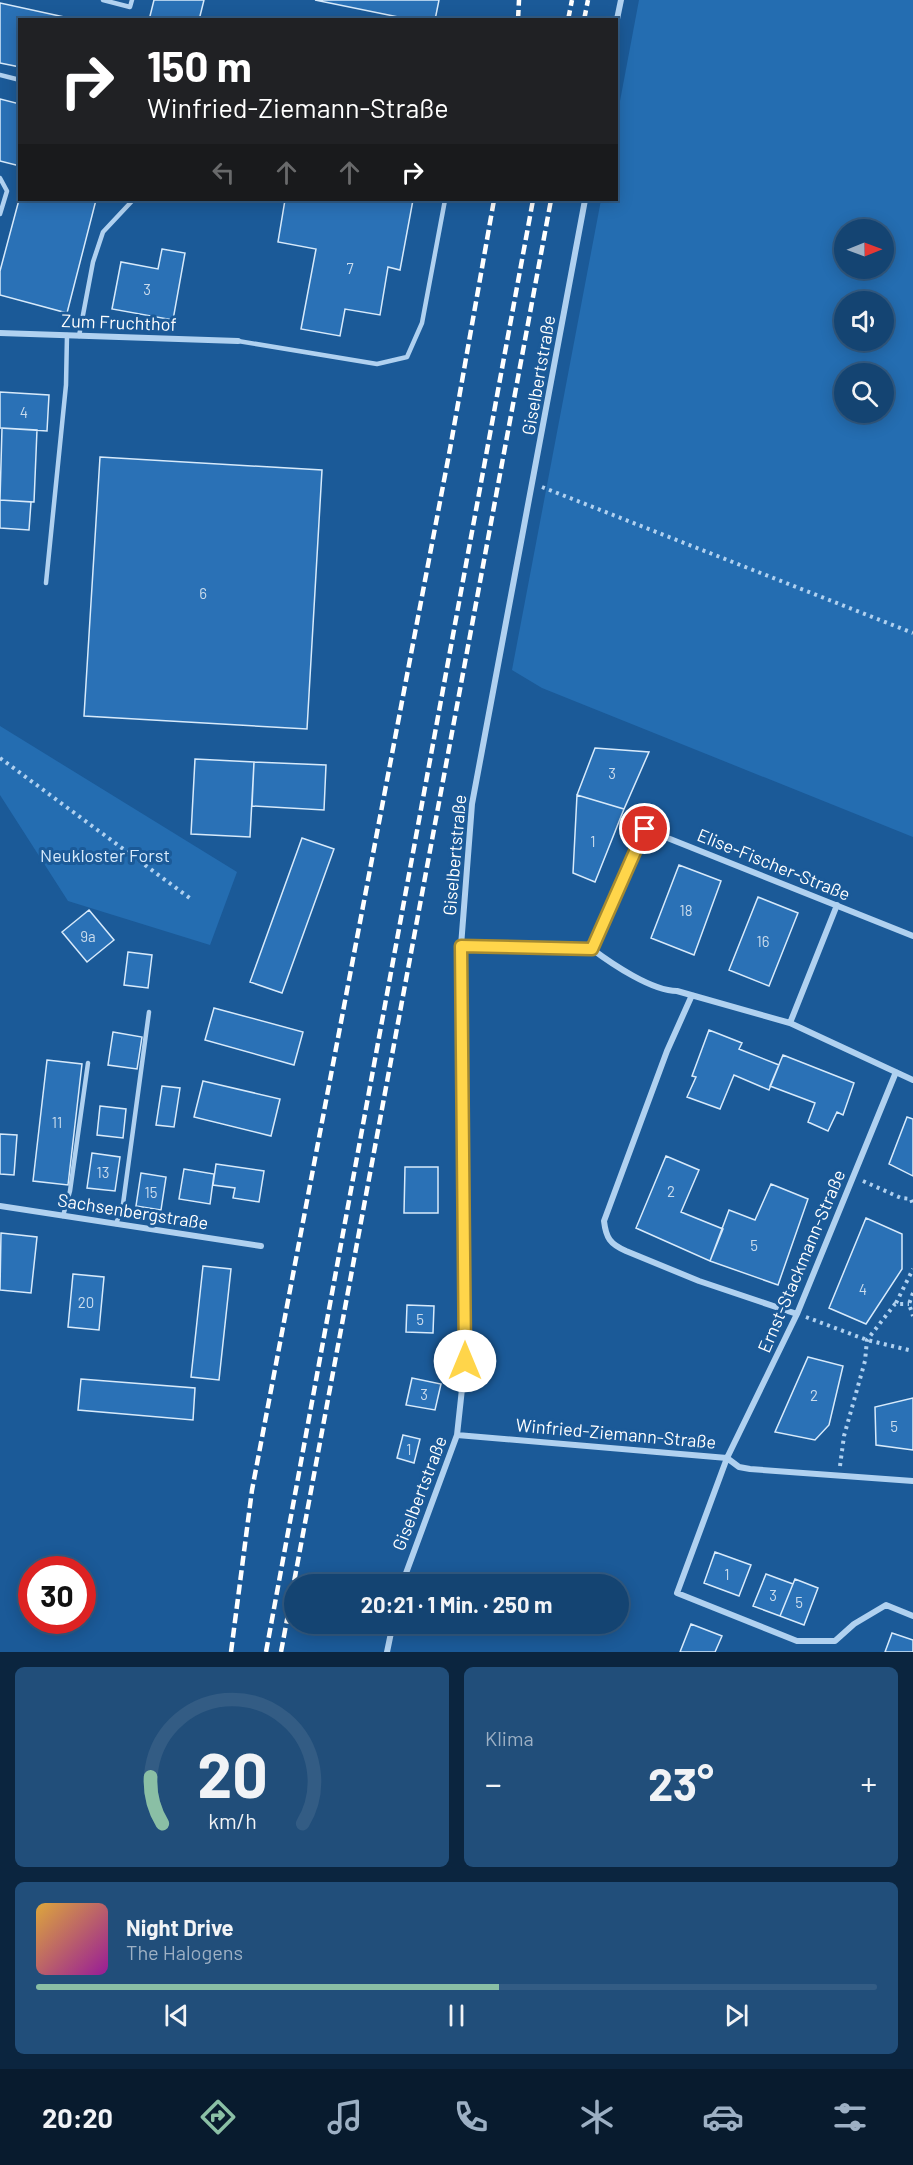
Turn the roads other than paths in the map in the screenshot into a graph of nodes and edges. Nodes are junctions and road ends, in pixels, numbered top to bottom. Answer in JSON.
{"nodes":[{"id":1,"x":103,"y":0,"type":"edge"},
{"id":2,"x":132,"y":0,"type":"edge"},
{"id":3,"x":621,"y":0,"type":"edge"},
{"id":4,"x":617,"y":18,"type":"edge"},
{"id":5,"x":0,"y":75,"type":"edge"},
{"id":6,"x":18,"y":80,"type":"edge"},
{"id":7,"x":0,"y":178,"type":"edge"},
{"id":8,"x":132,"y":201,"type":"edge"},
{"id":9,"x":445,"y":201,"type":"edge"},
{"id":10,"x":585,"y":201,"type":"edge"},
{"id":11,"x":0,"y":214,"type":"edge"},
{"id":12,"x":0,"y":333,"type":"edge"},
{"id":13,"x":67,"y":336,"type":"junction"},
{"id":14,"x":79,"y":336,"type":"junction"},
{"id":15,"x":238,"y":341,"type":"joint"},
{"id":16,"x":46,"y":583,"type":"dead end"},
{"id":17,"x":837,"y":905,"type":"junction"},
{"id":18,"x":913,"y":936,"type":"edge"},
{"id":19,"x":461,"y":946,"type":"junction"},
{"id":20,"x":592,"y":949,"type":"junction"},
{"id":21,"x":692,"y":994,"type":"junction"},
{"id":22,"x":149,"y":1012,"type":"dead end"},
{"id":23,"x":790,"y":1023,"type":"junction"},
{"id":24,"x":88,"y":1063,"type":"dead end"},
{"id":25,"x":896,"y":1072,"type":"junction"},
{"id":26,"x":913,"y":1080,"type":"edge"},
{"id":27,"x":0,"y":1206,"type":"edge"},
{"id":28,"x":63,"y":1216,"type":"junction"},
{"id":29,"x":116,"y":1224,"type":"junction"},
{"id":30,"x":261,"y":1246,"type":"dead end"},
{"id":31,"x":797,"y":1314,"type":"junction"},
{"id":32,"x":457,"y":1435,"type":"junction"},
{"id":33,"x":727,"y":1458,"type":"junction"},
{"id":34,"x":913,"y":1480,"type":"edge"},
{"id":35,"x":406,"y":1574,"type":"edge"},
{"id":36,"x":913,"y":1616,"type":"edge"},
{"id":37,"x":391,"y":1634,"type":"edge"},
{"id":38,"x":387,"y":1652,"type":"edge"}],
"edges":[{"from":1,"to":2,"type":"lane"},
{"from":3,"to":4,"type":"street"},
{"from":5,"to":6,"type":"lane"},
{"from":7,"to":11,"type":"lane"},
{"from":8,"to":14,"type":"lane"},
{"from":9,"to":15,"type":"lane"},
{"from":10,"to":19,"type":"street","name":"Giselbertstraße"},
{"from":12,"to":13,"type":"street","name":"Zum Fruchthof"},
{"from":13,"to":14,"type":"street","name":"Zum Fruchthof"},
{"from":13,"to":16,"type":"lane"},
{"from":14,"to":15,"type":"street","name":"Zum Fruchthof"},
{"from":17,"to":18,"type":"street","name":"Elise-Fischer-Straße"},
{"from":17,"to":20,"type":"street","name":"Elise-Fischer-Straße"},
{"from":17,"to":23,"type":"street"},
{"from":19,"to":20,"type":"street"},
{"from":19,"to":32,"type":"street","name":"Giselbertstraße"},
{"from":20,"to":21,"type":"street"},
{"from":21,"to":23,"type":"street"},
{"from":21,"to":31,"type":"street"},
{"from":22,"to":29,"type":"lane"},
{"from":23,"to":25,"type":"street"},
{"from":24,"to":28,"type":"lane"},
{"from":25,"to":26,"type":"street"},
{"from":25,"to":31,"type":"street","name":"Ernst-Stackmann-Straße"},
{"from":27,"to":28,"type":"street","name":"Sachsenbergstraße"},
{"from":28,"to":29,"type":"street","name":"Sachsenbergstraße"},
{"from":29,"to":30,"type":"street","name":"Sachsenbergstraße"},
{"from":31,"to":33,"type":"street","name":"Ernst-Stackmann-Straße"},
{"from":32,"to":33,"type":"street","name":"Winfried-Ziemann-Straße"},
{"from":32,"to":35,"type":"street","name":"Giselbertstraße"},
{"from":33,"to":34,"type":"street","name":"Winfried-Ziemann-Straße"},
{"from":33,"to":36,"type":"street","name":"Ernst-Stackmann-Straße"},
{"from":37,"to":38,"type":"street"}]}
